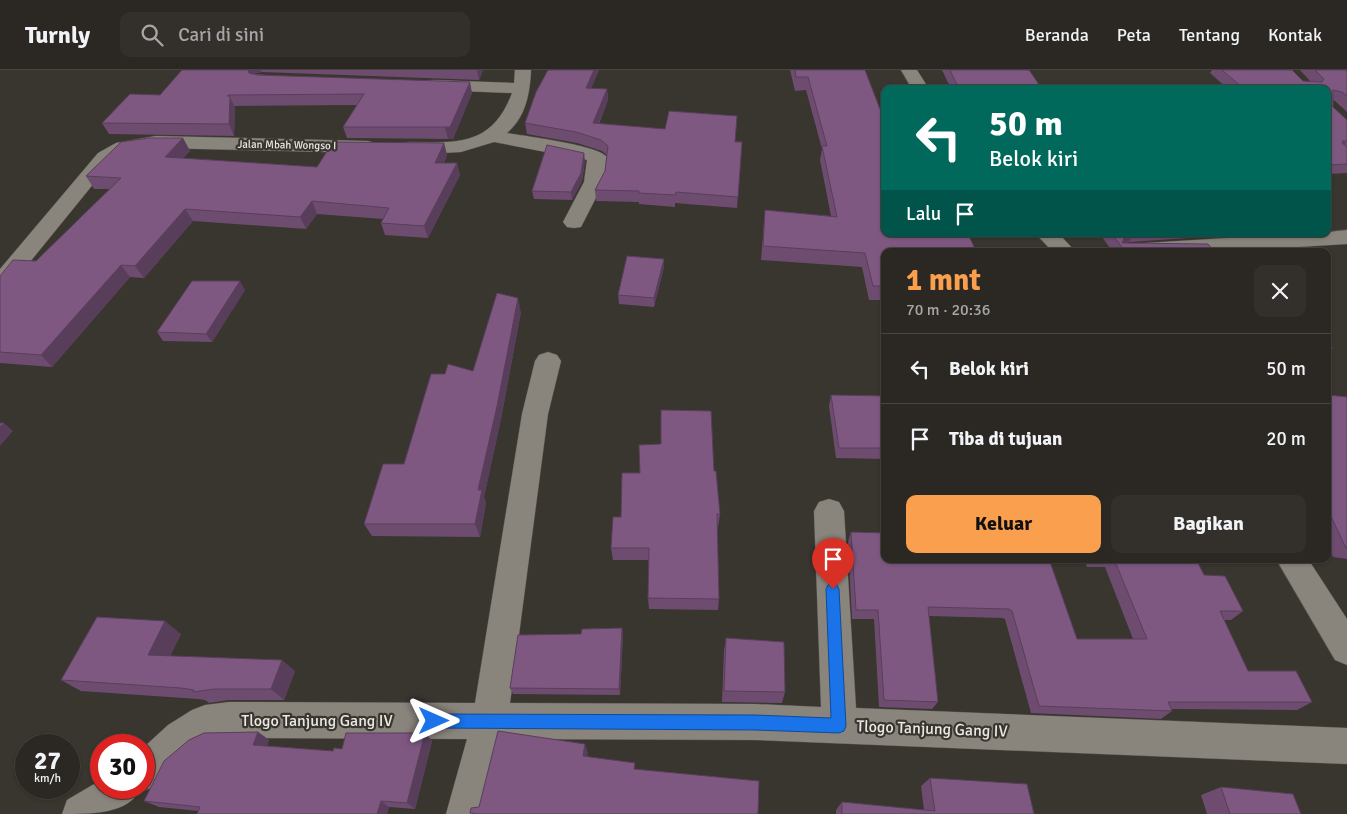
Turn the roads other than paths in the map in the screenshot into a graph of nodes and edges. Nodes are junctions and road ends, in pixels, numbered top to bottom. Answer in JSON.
{"nodes":[{"id":1,"x":909,"y":70,"type":"edge"},
{"id":2,"x":522,"y":79,"type":"edge"},
{"id":3,"x":412,"y":84,"type":"edge"},
{"id":4,"x":918,"y":85,"type":"edge"},
{"id":5,"x":493,"y":136,"type":"junction"},
{"id":6,"x":574,"y":222,"type":"dead end"},
{"id":7,"x":1050,"y":237,"type":"edge"},
{"id":8,"x":1347,"y":237,"type":"edge"},
{"id":9,"x":1061,"y":248,"type":"edge"},
{"id":10,"x":1176,"y":248,"type":"edge"},
{"id":11,"x":0,"y":284,"type":"edge"},
{"id":12,"x":548,"y":361,"type":"dead end"},
{"id":13,"x":830,"y":511,"type":"dead end"},
{"id":14,"x":1293,"y":563,"type":"edge"},
{"id":15,"x":1347,"y":649,"type":"edge"},
{"id":16,"x":490,"y":721,"type":"junction"},
{"id":17,"x":839,"y":726,"type":"junction"},
{"id":18,"x":1347,"y":746,"type":"edge"},
{"id":19,"x":155,"y":762,"type":"edge"},
{"id":20,"x":105,"y":799,"type":"edge"},
{"id":21,"x":81,"y":814,"type":"edge"},
{"id":22,"x":465,"y":814,"type":"edge"}],
"edges":[{"from":1,"to":4,"type":"street"},
{"from":2,"to":3,"type":"street"},
{"from":2,"to":5,"type":"street","name":"Jalan Mbah Wongso I"},
{"from":5,"to":6,"type":"street"},
{"from":5,"to":11,"type":"street","name":"Jalan Mbah Wongso I"},
{"from":7,"to":9,"type":"street"},
{"from":8,"to":10,"type":"street"},
{"from":12,"to":16,"type":"street"},
{"from":13,"to":17,"type":"street"},
{"from":14,"to":15,"type":"street"},
{"from":16,"to":17,"type":"street","name":"Tlogo Tanjung Gang IV"},
{"from":16,"to":19,"type":"street","name":"Tlogo Tanjung Gang IV"},
{"from":16,"to":22,"type":"street"},
{"from":17,"to":18,"type":"street","name":"Tlogo Tanjung Gang IV"},
{"from":20,"to":21,"type":"street"}]}
